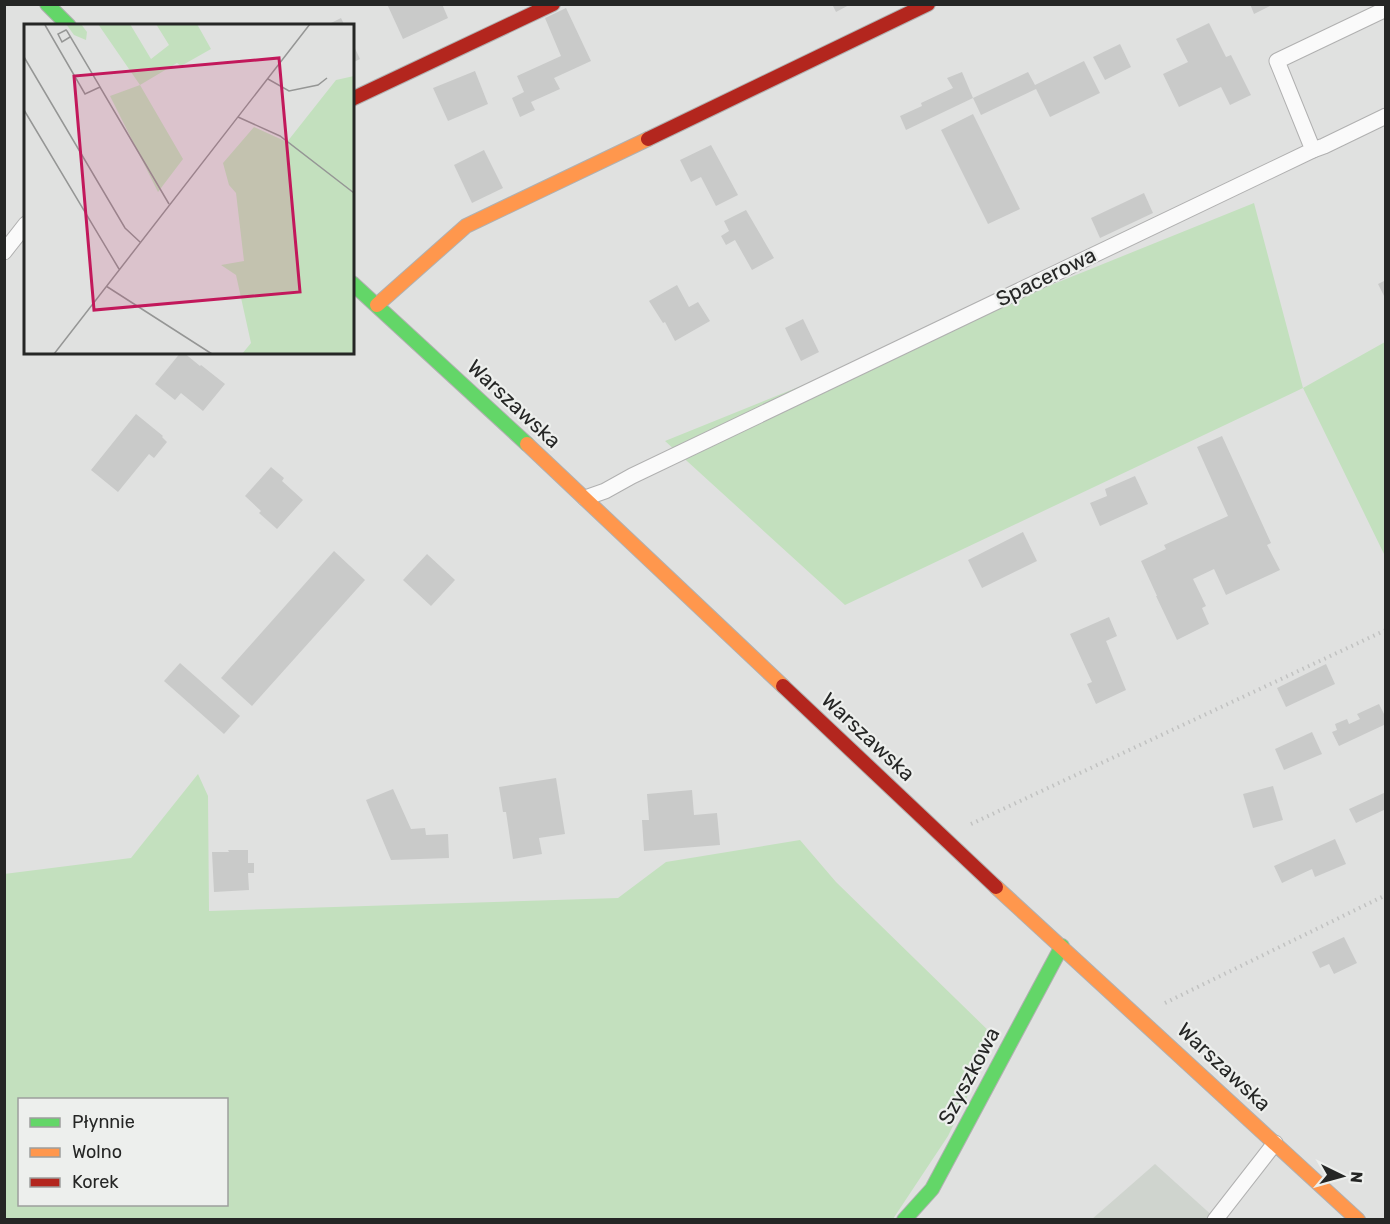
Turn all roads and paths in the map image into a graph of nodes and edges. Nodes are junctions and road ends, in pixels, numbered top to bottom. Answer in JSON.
{"nodes":[{"id":1,"x":47,"y":4,"type":"edge"},
{"id":2,"x":553,"y":4,"type":"edge"},
{"id":3,"x":928,"y":4,"type":"edge"},
{"id":4,"x":1386,"y":9,"type":"edge"},
{"id":5,"x":67,"y":24,"type":"edge"},
{"id":6,"x":354,"y":98,"type":"edge"},
{"id":7,"x":1386,"y":116,"type":"edge"},
{"id":8,"x":1313,"y":150,"type":"junction"},
{"id":9,"x":24,"y":227,"type":"edge"},
{"id":10,"x":4,"y":252,"type":"edge"},
{"id":11,"x":354,"y":285,"type":"edge"},
{"id":12,"x":377,"y":305,"type":"junction"},
{"id":13,"x":585,"y":498,"type":"junction"},
{"id":14,"x":1386,"y":630,"type":"edge"},
{"id":15,"x":943,"y":838,"type":"junction"},
{"id":16,"x":1386,"y":895,"type":"edge"},
{"id":17,"x":1062,"y":946,"type":"junction"},
{"id":18,"x":1156,"y":1007,"type":"dead end"},
{"id":19,"x":1275,"y":1143,"type":"junction"},
{"id":20,"x":904,"y":1220,"type":"edge"},
{"id":21,"x":1215,"y":1220,"type":"edge"},
{"id":22,"x":1358,"y":1220,"type":"edge"}],
"edges":[{"from":1,"to":5,"type":"main road"},
{"from":2,"to":6,"type":"main road"},
{"from":3,"to":12,"type":"main road"},
{"from":4,"to":8,"type":"lane"},
{"from":7,"to":8,"type":"lane","name":"Spacerowa"},
{"from":8,"to":13,"type":"lane","name":"Spacerowa"},
{"from":9,"to":10,"type":"lane"},
{"from":11,"to":12,"type":"main road","name":"Warszawska"},
{"from":12,"to":13,"type":"main road","name":"Warszawska"},
{"from":13,"to":15,"type":"main road","name":"Warszawska"},
{"from":14,"to":15,"type":"path"},
{"from":15,"to":17,"type":"main road","name":"Warszawska"},
{"from":16,"to":18,"type":"path"},
{"from":17,"to":19,"type":"main road","name":"Warszawska"},
{"from":17,"to":20,"type":"main road","name":"Szyszkowa"},
{"from":19,"to":21,"type":"lane"},
{"from":19,"to":22,"type":"main road","name":"Warszawska"}]}
